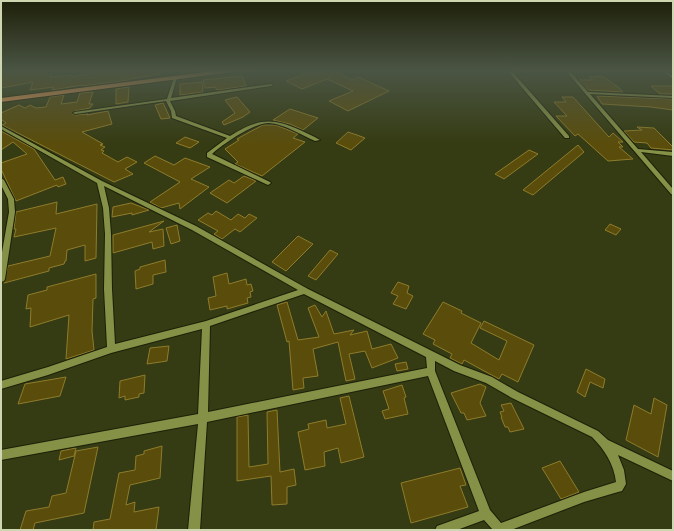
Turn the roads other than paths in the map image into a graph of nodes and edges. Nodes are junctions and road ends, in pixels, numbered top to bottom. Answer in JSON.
{"nodes":[{"id":1,"x":42,"y":95,"type":"edge"},
{"id":2,"x":170,"y":95,"type":"edge"},
{"id":3,"x":211,"y":95,"type":"edge"},
{"id":4,"x":530,"y":95,"type":"edge"},
{"id":5,"x":589,"y":95,"type":"edge"},
{"id":6,"x":625,"y":95,"type":"edge"},
{"id":7,"x":673,"y":97,"type":"edge"},
{"id":8,"x":1,"y":100,"type":"edge"},
{"id":9,"x":168,"y":101,"type":"junction"},
{"id":10,"x":75,"y":113,"type":"dead end"},
{"id":11,"x":1,"y":128,"type":"edge"},
{"id":12,"x":231,"y":138,"type":"junction"},
{"id":13,"x":567,"y":138,"type":"dead end"},
{"id":14,"x":317,"y":140,"type":"dead end"},
{"id":15,"x":636,"y":150,"type":"junction"},
{"id":16,"x":673,"y":154,"type":"edge"},
{"id":17,"x":1,"y":180,"type":"edge"},
{"id":18,"x":100,"y":182,"type":"junction"},
{"id":19,"x":268,"y":182,"type":"dead end"},
{"id":20,"x":673,"y":193,"type":"edge"},
{"id":21,"x":1,"y":279,"type":"edge"},
{"id":22,"x":305,"y":291,"type":"junction"},
{"id":23,"x":206,"y":324,"type":"junction"},
{"id":24,"x":111,"y":349,"type":"junction"},
{"id":25,"x":430,"y":354,"type":"junction"},
{"id":26,"x":431,"y":371,"type":"junction"},
{"id":27,"x":1,"y":384,"type":"edge"},
{"id":28,"x":203,"y":418,"type":"junction"},
{"id":29,"x":605,"y":444,"type":"junction"},
{"id":30,"x":1,"y":455,"type":"edge"},
{"id":31,"x":673,"y":476,"type":"edge"},
{"id":32,"x":486,"y":514,"type":"junction"},
{"id":33,"x":500,"y":529,"type":"edge"},
{"id":34,"x":194,"y":530,"type":"edge"},
{"id":35,"x":441,"y":530,"type":"edge"}],
"edges":[{"from":1,"to":8,"type":"highway"},
{"from":2,"to":9,"type":"street"},
{"from":3,"to":9,"type":"street"},
{"from":4,"to":13,"type":"street"},
{"from":5,"to":15,"type":"street"},
{"from":6,"to":7,"type":"street"},
{"from":9,"to":10,"type":"street"},
{"from":9,"to":12,"type":"street"},
{"from":11,"to":18,"type":"street"},
{"from":12,"to":14,"type":"street"},
{"from":12,"to":19,"type":"street"},
{"from":15,"to":16,"type":"street"},
{"from":15,"to":20,"type":"street"},
{"from":17,"to":21,"type":"street"},
{"from":18,"to":22,"type":"street"},
{"from":18,"to":24,"type":"street"},
{"from":22,"to":23,"type":"street"},
{"from":22,"to":25,"type":"street"},
{"from":23,"to":24,"type":"street"},
{"from":23,"to":28,"type":"street"},
{"from":24,"to":27,"type":"street"},
{"from":25,"to":26,"type":"street"},
{"from":25,"to":29,"type":"street"},
{"from":26,"to":28,"type":"street"},
{"from":26,"to":32,"type":"street"},
{"from":28,"to":30,"type":"street"},
{"from":28,"to":34,"type":"street"},
{"from":29,"to":31,"type":"street"},
{"from":29,"to":33,"type":"street"},
{"from":32,"to":33,"type":"street"},
{"from":32,"to":35,"type":"street"}]}
